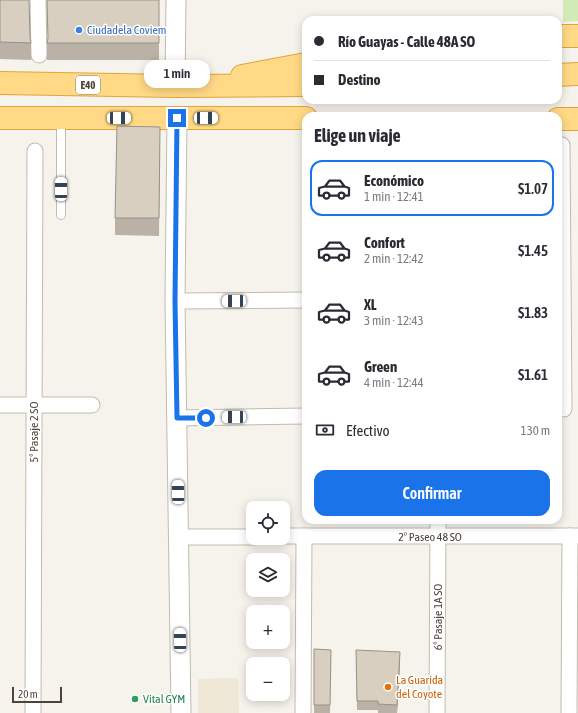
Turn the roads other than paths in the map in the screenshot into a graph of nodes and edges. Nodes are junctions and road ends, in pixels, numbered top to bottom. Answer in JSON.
{"nodes":[{"id":1,"x":38,"y":0,"type":"edge"},
{"id":2,"x":176,"y":0,"type":"edge"},
{"id":3,"x":562,"y":36,"type":"edge"},
{"id":4,"x":578,"y":36,"type":"edge"},
{"id":5,"x":38,"y":55,"type":"dead end"},
{"id":6,"x":302,"y":65,"type":"edge"},
{"id":7,"x":578,"y":74,"type":"edge"},
{"id":8,"x":562,"y":75,"type":"edge"},
{"id":9,"x":0,"y":83,"type":"edge"},
{"id":10,"x":302,"y":85,"type":"edge"},
{"id":11,"x":186,"y":86,"type":"junction"},
{"id":12,"x":0,"y":118,"type":"edge"},
{"id":13,"x":62,"y":118,"type":"junction"},
{"id":14,"x":177,"y":118,"type":"junction"},
{"id":15,"x":302,"y":118,"type":"edge"},
{"id":16,"x":562,"y":119,"type":"edge"},
{"id":17,"x":578,"y":119,"type":"edge"},
{"id":18,"x":562,"y":145,"type":"dead end"},
{"id":19,"x":35,"y":151,"type":"dead end"},
{"id":20,"x":61,"y":216,"type":"dead end"},
{"id":21,"x":302,"y":300,"type":"edge"},
{"id":22,"x":175,"y":301,"type":"junction"},
{"id":23,"x":0,"y":405,"type":"edge"},
{"id":24,"x":34,"y":405,"type":"junction"},
{"id":25,"x":92,"y":405,"type":"dead end"},
{"id":26,"x":566,"y":409,"type":"edge"},
{"id":27,"x":302,"y":416,"type":"edge"},
{"id":28,"x":177,"y":418,"type":"junction"},
{"id":29,"x":438,"y":524,"type":"edge"},
{"id":30,"x":290,"y":536,"type":"edge"},
{"id":31,"x":304,"y":536,"type":"junction"},
{"id":32,"x":574,"y":536,"type":"edge"},
{"id":33,"x":179,"y":537,"type":"junction"},
{"id":34,"x":246,"y":537,"type":"edge"},
{"id":35,"x":438,"y":537,"type":"junction"},
{"id":36,"x":33,"y":713,"type":"edge"},
{"id":37,"x":181,"y":713,"type":"edge"},
{"id":38,"x":303,"y":713,"type":"edge"},
{"id":39,"x":437,"y":713,"type":"edge"},
{"id":40,"x":569,"y":713,"type":"edge"}],
"edges":[{"from":1,"to":5,"type":"street"},
{"from":2,"to":11,"type":"street"},
{"from":3,"to":4,"type":"highway"},
{"from":6,"to":11,"type":"highway"},
{"from":7,"to":8,"type":"highway"},
{"from":9,"to":11,"type":"highway","number":"E40"},
{"from":10,"to":11,"type":"highway","number":"E40"},
{"from":12,"to":13,"type":"highway"},
{"from":13,"to":14,"type":"highway"},
{"from":13,"to":20,"type":"lane"},
{"from":14,"to":15,"type":"highway"},
{"from":14,"to":22,"type":"street"},
{"from":16,"to":17,"type":"highway"},
{"from":18,"to":26,"type":"street"},
{"from":19,"to":24,"type":"street","name":"5° Pasaje 2 SO"},
{"from":21,"to":22,"type":"street"},
{"from":22,"to":28,"type":"street"},
{"from":23,"to":24,"type":"street"},
{"from":24,"to":25,"type":"street"},
{"from":24,"to":36,"type":"street","name":"5° Pasaje 2 SO"},
{"from":27,"to":28,"type":"street"},
{"from":28,"to":33,"type":"street"},
{"from":29,"to":35,"type":"street","name":"6° Pasaje 1A SO"},
{"from":30,"to":31,"type":"street","name":"2° Paseo 48 SO"},
{"from":31,"to":35,"type":"street","name":"2° Paseo 48 SO"},
{"from":31,"to":38,"type":"street"},
{"from":32,"to":35,"type":"street","name":"2° Paseo 48 SO"},
{"from":32,"to":40,"type":"street"},
{"from":33,"to":34,"type":"street"},
{"from":33,"to":37,"type":"street"},
{"from":35,"to":39,"type":"street","name":"6° Pasaje 1A SO"}]}
